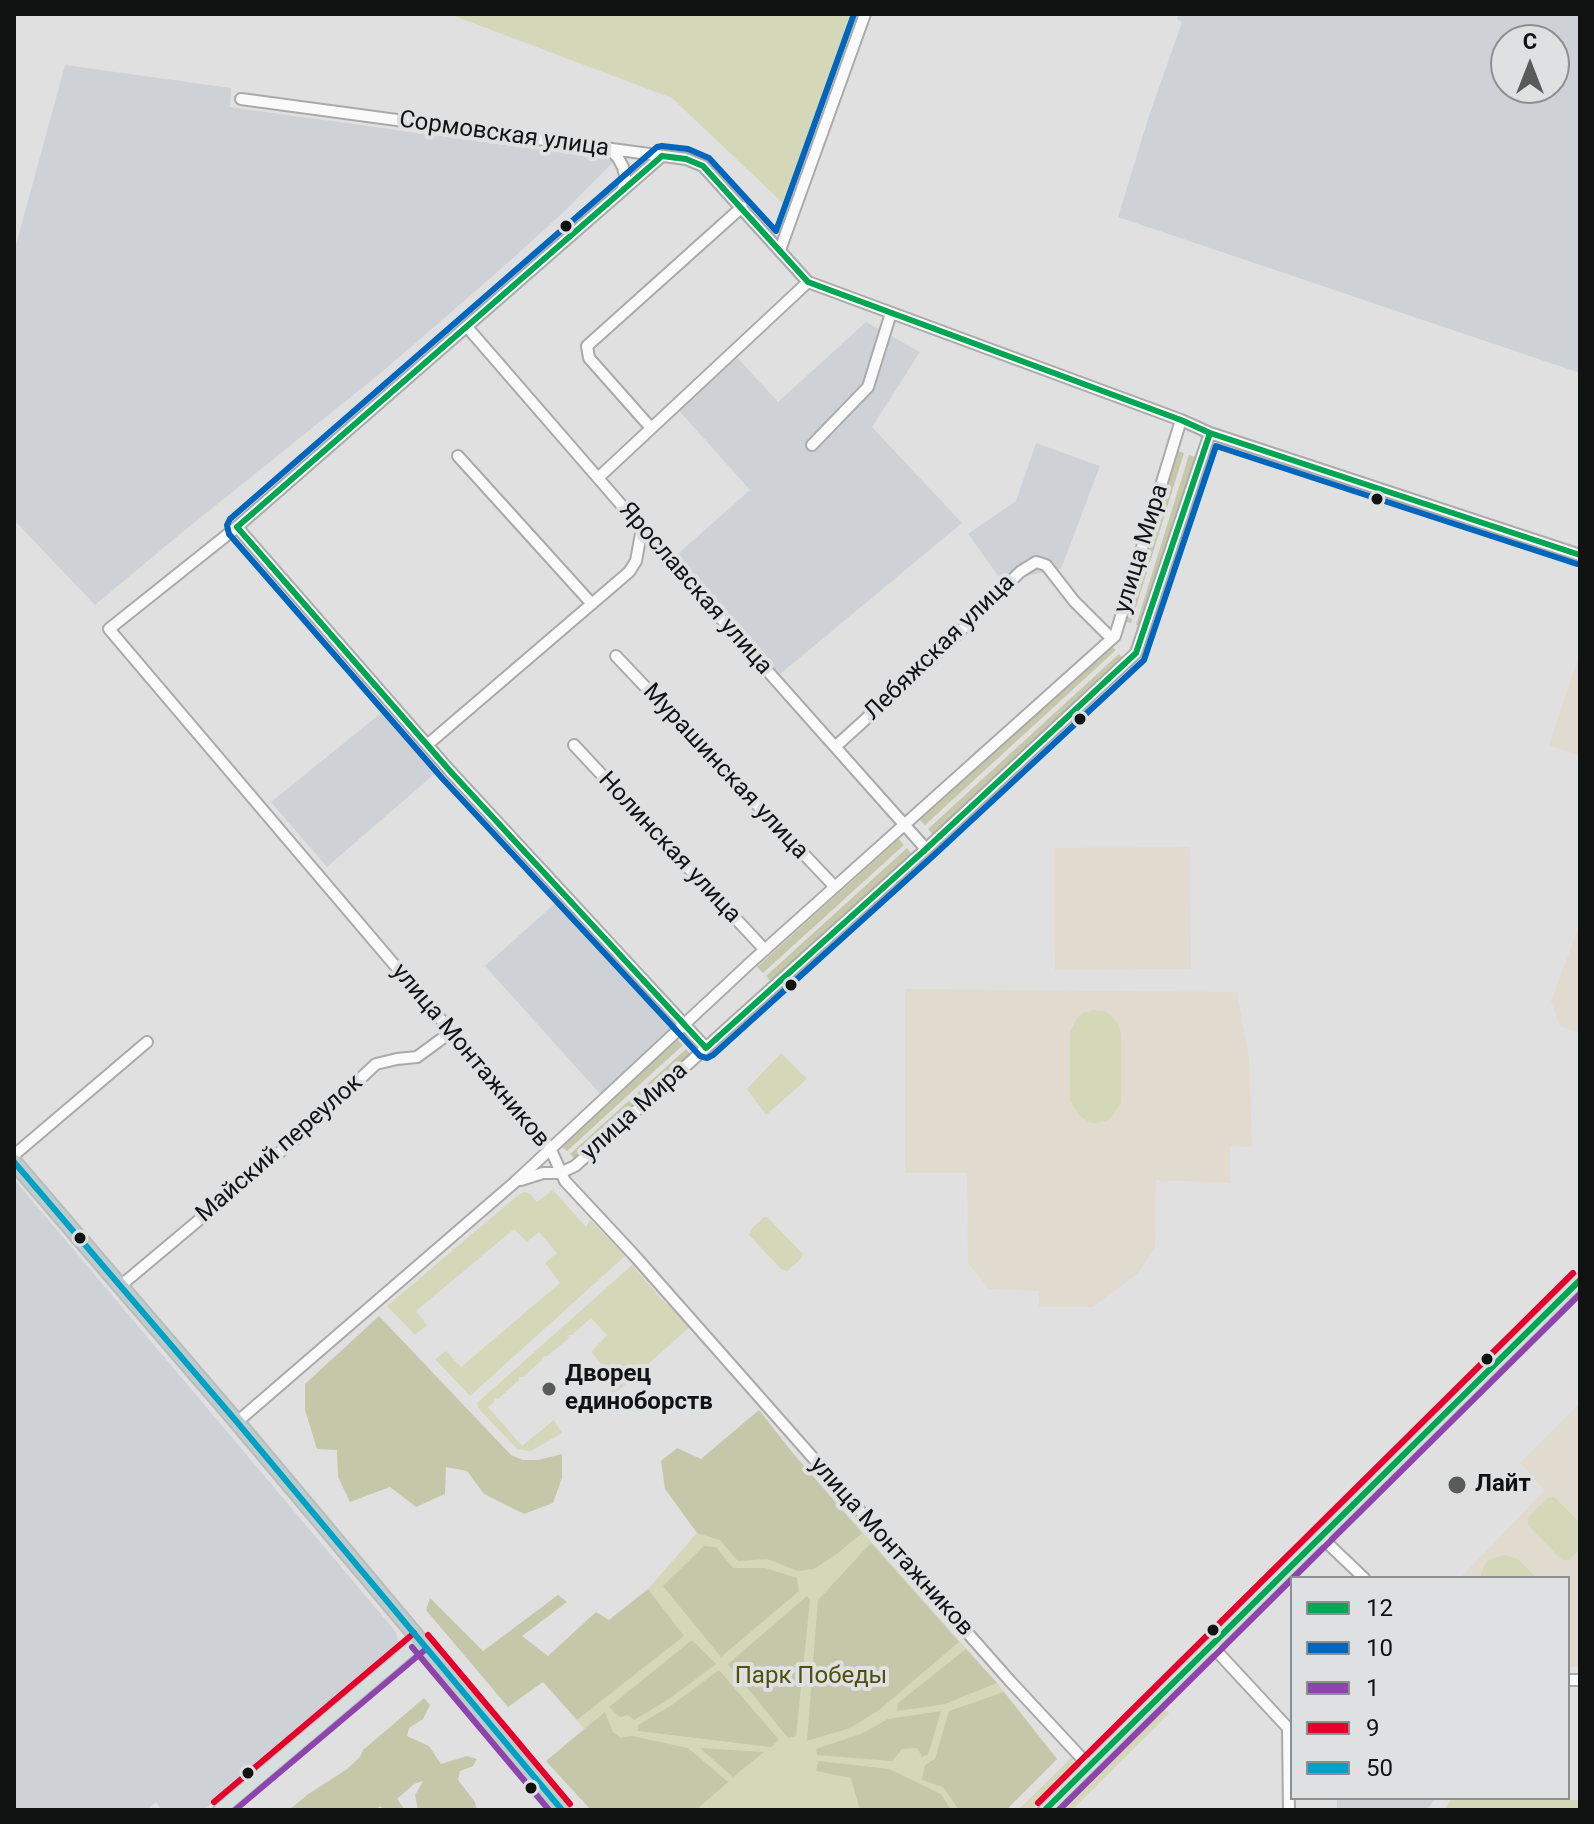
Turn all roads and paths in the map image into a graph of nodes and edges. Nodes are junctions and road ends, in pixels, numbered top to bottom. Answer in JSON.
{"nodes":[{"id":1,"x":865,"y":14,"type":"edge"},
{"id":2,"x":241,"y":99,"type":"dead end"},
{"id":3,"x":610,"y":149,"type":"junction"},
{"id":4,"x":662,"y":156,"type":"junction"},
{"id":5,"x":623,"y":190,"type":"junction"},
{"id":6,"x":742,"y":207,"type":"junction"},
{"id":7,"x":780,"y":250,"type":"junction"},
{"id":8,"x":808,"y":282,"type":"junction"},
{"id":9,"x":891,"y":313,"type":"junction"},
{"id":10,"x":467,"y":327,"type":"junction"},
{"id":11,"x":1181,"y":420,"type":"junction"},
{"id":12,"x":651,"y":428,"type":"junction"},
{"id":13,"x":1210,"y":433,"type":"junction"},
{"id":14,"x":812,"y":445,"type":"dead end"},
{"id":15,"x":458,"y":456,"type":"dead end"},
{"id":16,"x":598,"y":478,"type":"junction"},
{"id":17,"x":237,"y":527,"type":"junction"},
{"id":18,"x":642,"y":528,"type":"junction"},
{"id":19,"x":1580,"y":555,"type":"edge"},
{"id":20,"x":592,"y":604,"type":"junction"},
{"id":21,"x":1112,"y":639,"type":"junction"},
{"id":22,"x":616,"y":656,"type":"dead end"},
{"id":23,"x":427,"y":745,"type":"junction"},
{"id":24,"x":574,"y":745,"type":"dead end"},
{"id":25,"x":835,"y":747,"type":"junction"},
{"id":26,"x":904,"y":825,"type":"junction"},
{"id":27,"x":926,"y":849,"type":"junction"},
{"id":28,"x":835,"y":887,"type":"junction"},
{"id":29,"x":765,"y":950,"type":"junction"},
{"id":30,"x":683,"y":1025,"type":"junction"},
{"id":31,"x":451,"y":1032,"type":"junction"},
{"id":32,"x":147,"y":1042,"type":"dead end"},
{"id":33,"x":706,"y":1048,"type":"junction"},
{"id":34,"x":550,"y":1148,"type":"junction"},
{"id":35,"x":14,"y":1155,"type":"edge"},
{"id":36,"x":14,"y":1162,"type":"edge"},
{"id":37,"x":560,"y":1173,"type":"junction"},
{"id":38,"x":515,"y":1182,"type":"junction"},
{"id":39,"x":1580,"y":1280,"type":"edge"},
{"id":40,"x":119,"y":1287,"type":"junction"},
{"id":41,"x":237,"y":1422,"type":"junction"},
{"id":42,"x":1322,"y":1538,"type":"junction"},
{"id":43,"x":1362,"y":1576,"type":"edge"},
{"id":44,"x":420,"y":1641,"type":"junction"},
{"id":45,"x":1211,"y":1645,"type":"junction"},
{"id":46,"x":1089,"y":1766,"type":"junction"},
{"id":47,"x":220,"y":1810,"type":"edge"},
{"id":48,"x":562,"y":1810,"type":"edge"},
{"id":49,"x":1045,"y":1810,"type":"edge"},
{"id":50,"x":1289,"y":1810,"type":"edge"}],
"edges":[{"from":1,"to":7,"type":"street"},
{"from":2,"to":3,"type":"street","name":"Сормовская улица"},
{"from":3,"to":4,"type":"street","name":"Сормовская улица"},
{"from":3,"to":5,"type":"street"},
{"from":4,"to":5,"type":"street"},
{"from":4,"to":6,"type":"street","name":"Сормовская улица"},
{"from":5,"to":10,"type":"street"},
{"from":6,"to":7,"type":"street","name":"Сормовская улица"},
{"from":6,"to":12,"type":"street"},
{"from":7,"to":8,"type":"street","name":"Сормовская улица"},
{"from":8,"to":9,"type":"street","name":"Сормовская улица"},
{"from":8,"to":12,"type":"street"},
{"from":9,"to":11,"type":"street","name":"Сормовская улица"},
{"from":9,"to":14,"type":"street"},
{"from":10,"to":16,"type":"street","name":"Ярославская улица"},
{"from":10,"to":17,"type":"street"},
{"from":11,"to":13,"type":"street","name":"Сормовская улица"},
{"from":11,"to":21,"type":"street","name":"улица Мира"},
{"from":12,"to":16,"type":"street"},
{"from":13,"to":19,"type":"street","name":"Сормовская улица"},
{"from":13,"to":27,"type":"street","name":"улица Мира"},
{"from":15,"to":20,"type":"street"},
{"from":16,"to":18,"type":"street","name":"Ярославская улица"},
{"from":17,"to":23,"type":"street"},
{"from":17,"to":31,"type":"street","name":"улица Монтажников"},
{"from":18,"to":20,"type":"street"},
{"from":18,"to":25,"type":"street","name":"Ярославская улица"},
{"from":20,"to":23,"type":"street"},
{"from":21,"to":25,"type":"street","name":"Лебяжская улица"},
{"from":21,"to":26,"type":"street","name":"улица Мира"},
{"from":22,"to":28,"type":"street","name":"Мурашинская улица"},
{"from":23,"to":30,"type":"street"},
{"from":24,"to":29,"type":"street","name":"Нолинская улица"},
{"from":25,"to":26,"type":"street","name":"Ярославская улица"},
{"from":26,"to":27,"type":"street","name":"Ярославская улица"},
{"from":26,"to":28,"type":"street","name":"улица Мира"},
{"from":27,"to":33,"type":"street","name":"улица Мира"},
{"from":28,"to":29,"type":"street","name":"улица Мира"},
{"from":29,"to":30,"type":"street","name":"улица Мира"},
{"from":30,"to":33,"type":"street"},
{"from":30,"to":34,"type":"street","name":"улица Мира"},
{"from":31,"to":34,"type":"street","name":"улица Монтажников"},
{"from":31,"to":40,"type":"street","name":"Майский переулок"},
{"from":32,"to":35,"type":"street"},
{"from":33,"to":37,"type":"street","name":"улица Мира"},
{"from":34,"to":37,"type":"street","name":"улица Монтажников"},
{"from":34,"to":38,"type":"street","name":"улица Мира"},
{"from":36,"to":40,"type":"highway"},
{"from":37,"to":38,"type":"street","name":"улица Мира"},
{"from":37,"to":46,"type":"street","name":"улица Монтажников"},
{"from":38,"to":41,"type":"street","name":"улица Мира"},
{"from":39,"to":42,"type":"main road"},
{"from":40,"to":41,"type":"highway"},
{"from":41,"to":44,"type":"highway"},
{"from":42,"to":43,"type":"street"},
{"from":42,"to":45,"type":"main road"},
{"from":44,"to":47,"type":"main road"},
{"from":44,"to":48,"type":"highway"},
{"from":45,"to":46,"type":"main road"},
{"from":45,"to":50,"type":"street"},
{"from":46,"to":49,"type":"main road"}]}
